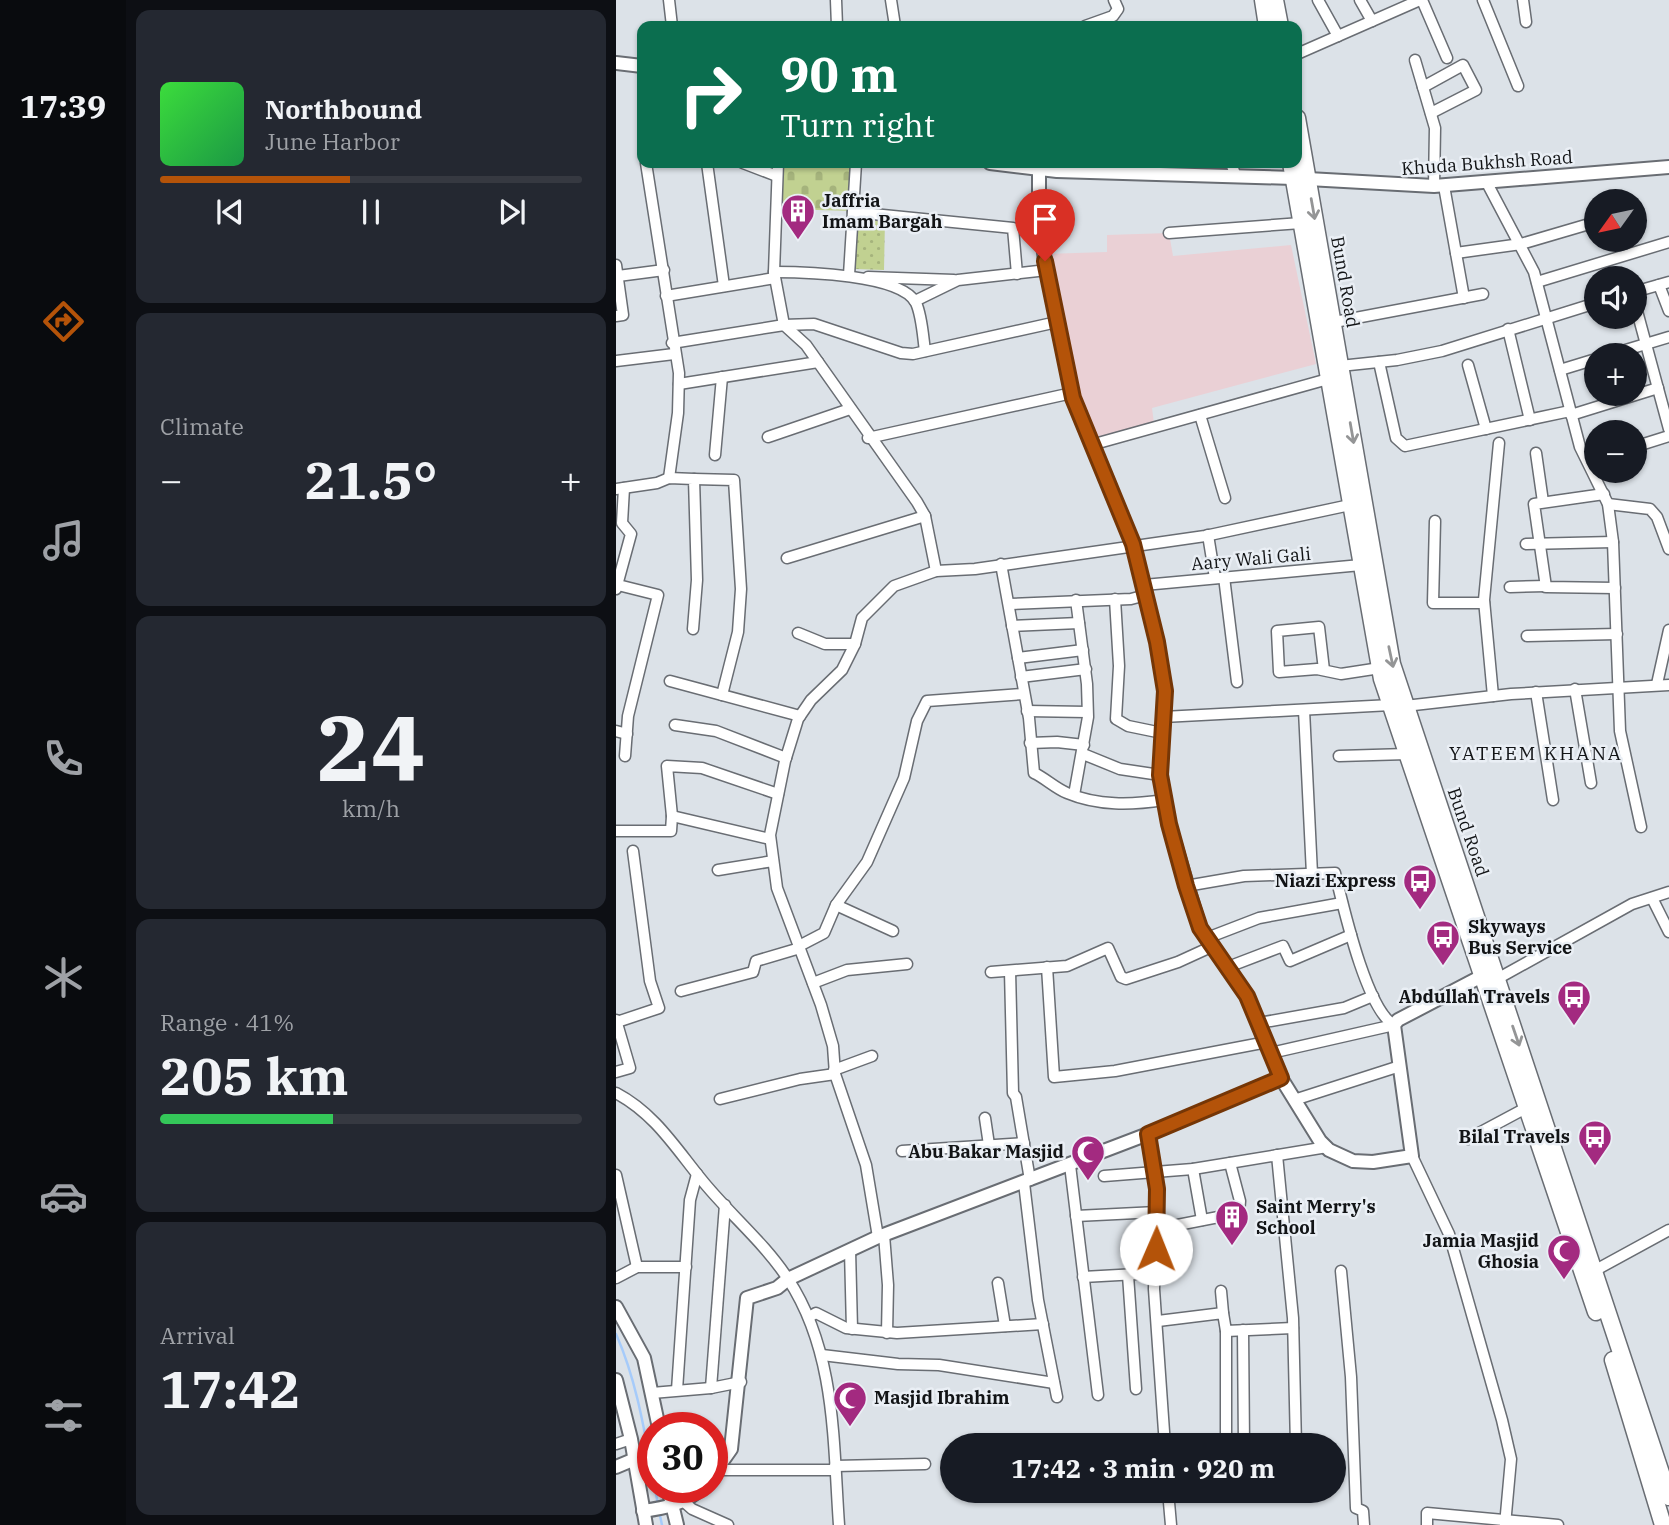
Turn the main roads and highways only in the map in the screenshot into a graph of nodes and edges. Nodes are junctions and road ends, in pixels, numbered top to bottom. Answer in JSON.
{"nodes":[{"id":1,"x":1263,"y":0,"type":"edge"},
{"id":2,"x":1275,"y":0,"type":"edge"},
{"id":3,"x":1266,"y":21,"type":"edge"},
{"id":4,"x":1279,"y":21,"type":"edge"},
{"id":5,"x":1297,"y":173,"type":"edge"},
{"id":6,"x":1326,"y":324,"type":"junction"},
{"id":7,"x":1398,"y":705,"type":"junction"},
{"id":8,"x":1490,"y":978,"type":"junction"},
{"id":9,"x":1656,"y":1477,"type":"junction"},
{"id":10,"x":1669,"y":1497,"type":"edge"},
{"id":11,"x":1663,"y":1525,"type":"edge"}],
"edges":[{"from":1,"to":3,"type":"main road"},
{"from":2,"to":4,"type":"main road"},
{"from":5,"to":6,"type":"main road","name":"Bund Road","one_way":true},
{"from":5,"to":6,"type":"main road","name":"Bund Road"},
{"from":6,"to":7,"type":"main road","name":"Bund Road","one_way":true},
{"from":6,"to":7,"type":"main road","name":"Bund Road"},
{"from":7,"to":8,"type":"main road","name":"Bund Road"},
{"from":7,"to":8,"type":"main road","name":"Bund Road"},
{"from":8,"to":9,"type":"main road","name":"Bund Road","one_way":true},
{"from":8,"to":9,"type":"main road","name":"Bund Road"},
{"from":9,"to":10,"type":"main road","name":"Bund Road"},
{"from":9,"to":11,"type":"main road","name":"Bund Road"}]}
